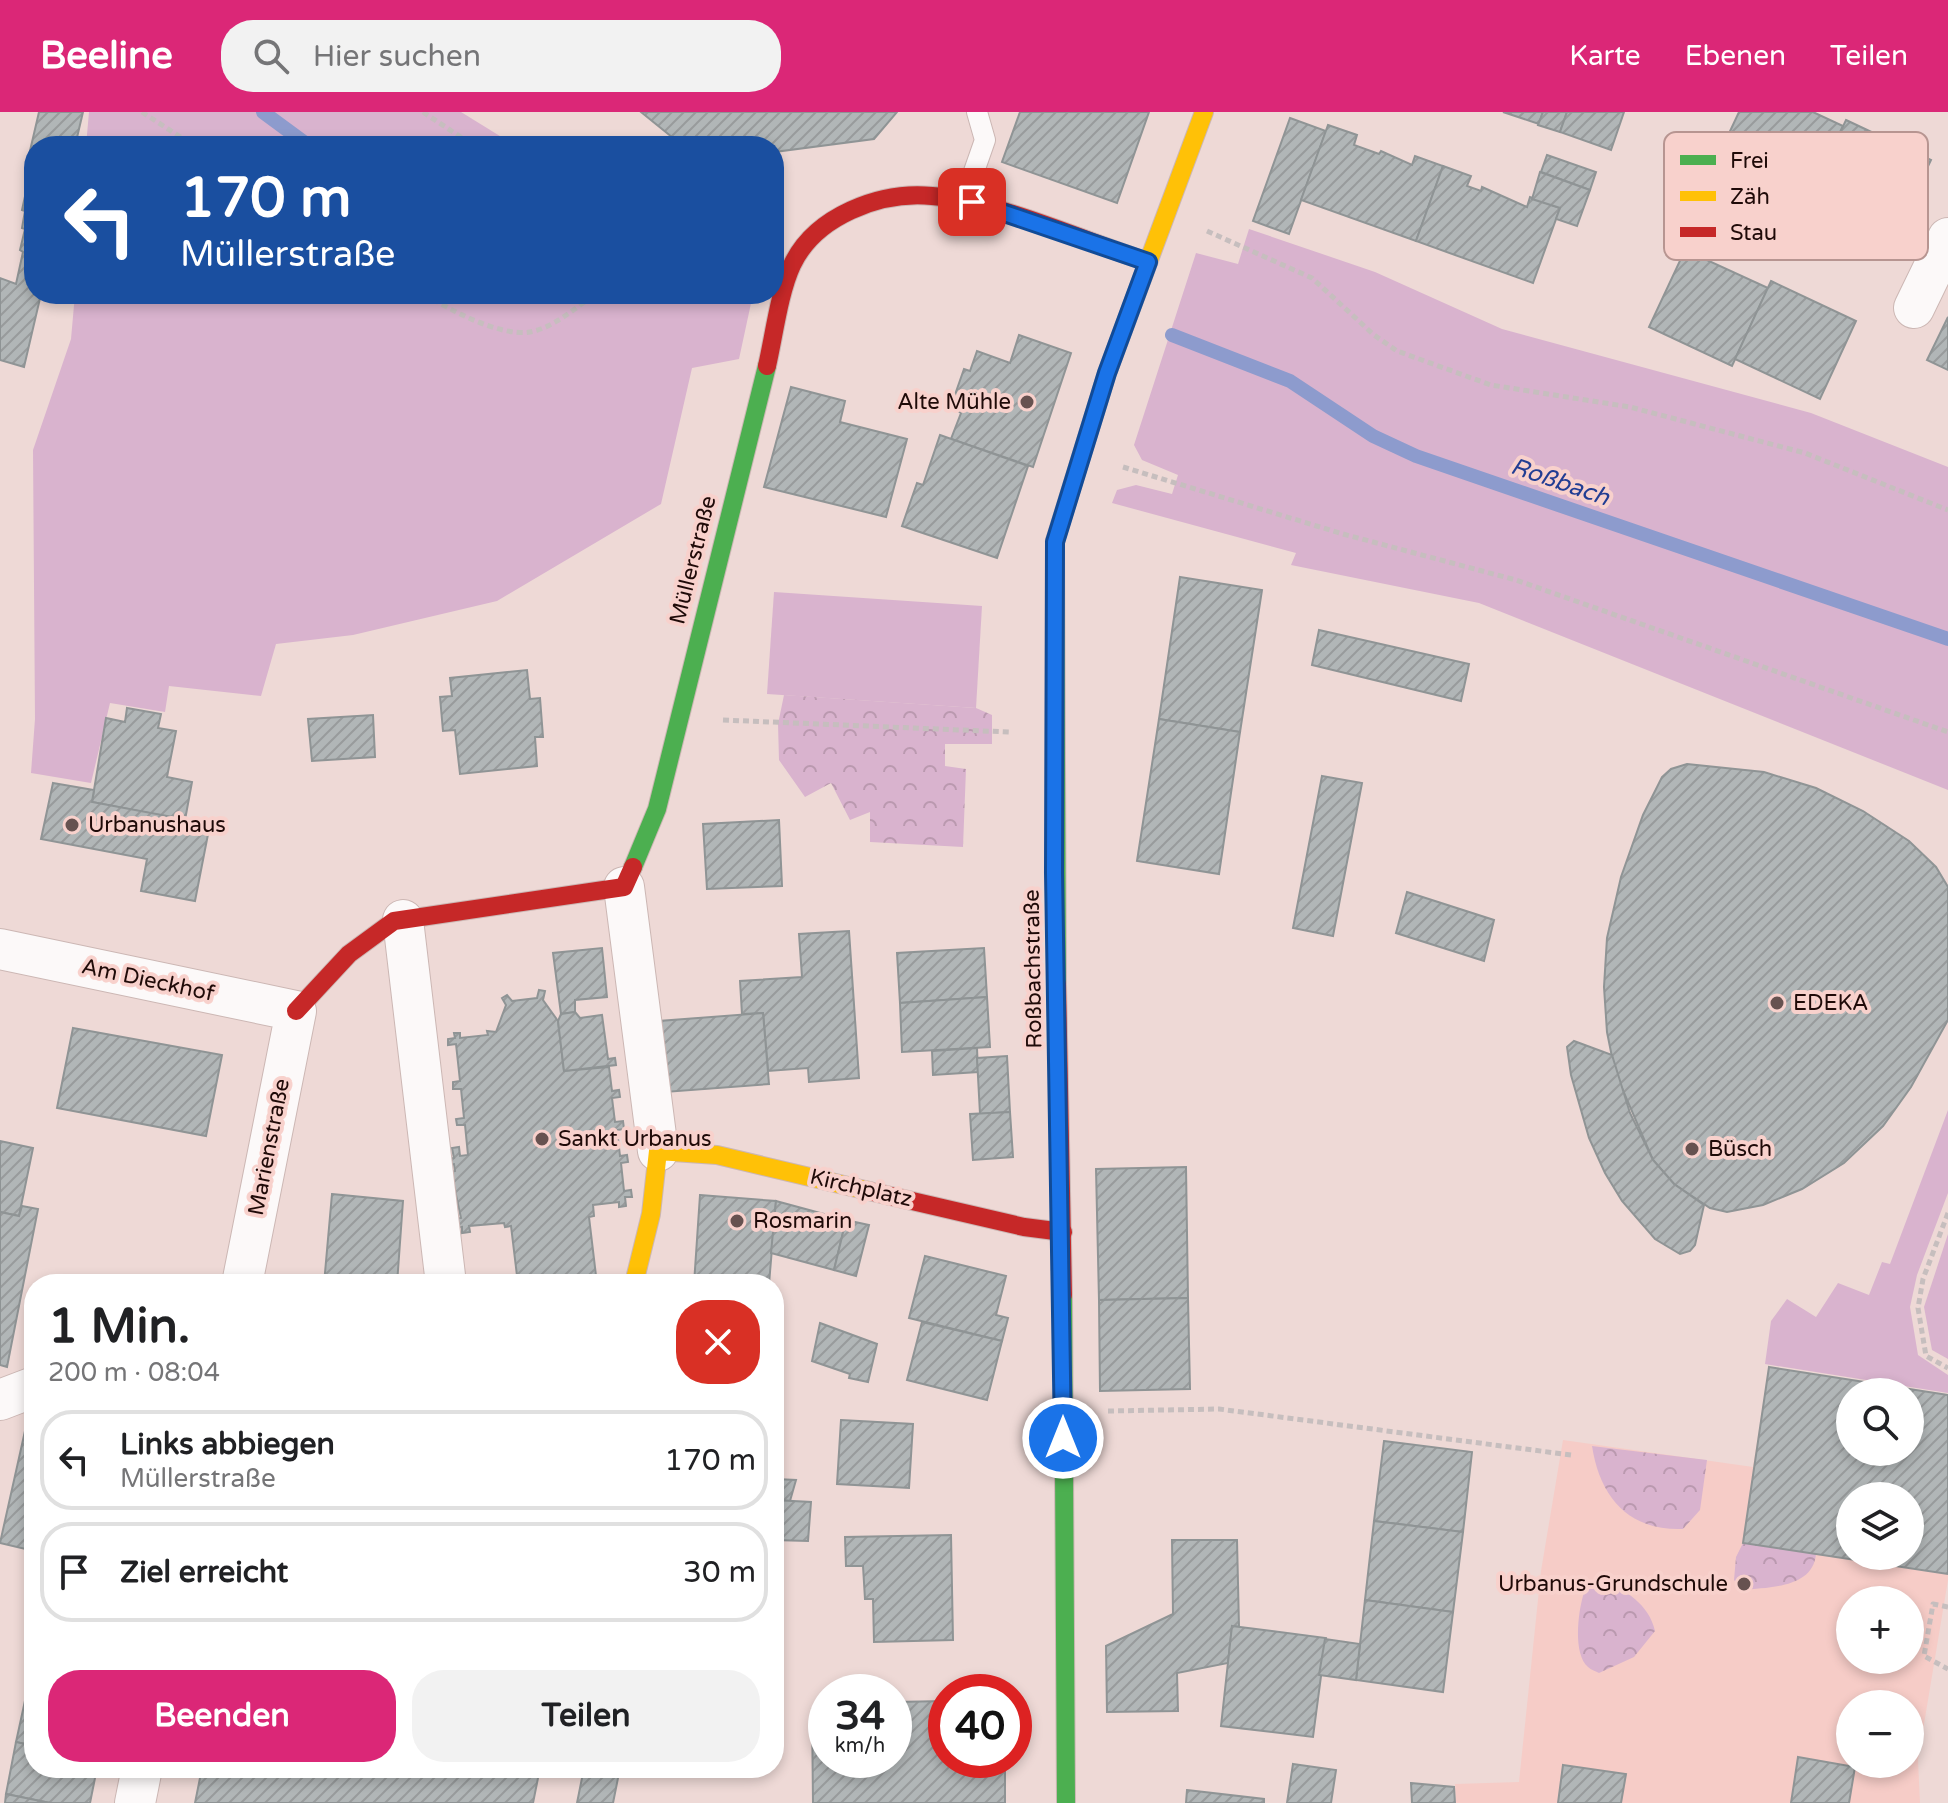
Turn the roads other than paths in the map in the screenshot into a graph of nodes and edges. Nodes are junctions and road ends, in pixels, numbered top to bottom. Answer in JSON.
{"nodes":[{"id":1,"x":977,"y":112,"type":"edge"},
{"id":2,"x":1204,"y":112,"type":"edge"},
{"id":3,"x":964,"y":200,"type":"junction"},
{"id":4,"x":1948,"y":238,"type":"edge"},
{"id":5,"x":1148,"y":262,"type":"junction"},
{"id":6,"x":784,"y":297,"type":"edge"},
{"id":7,"x":782,"y":304,"type":"edge"},
{"id":8,"x":1914,"y":308,"type":"dead end"},
{"id":9,"x":624,"y":887,"type":"junction"},
{"id":10,"x":403,"y":920,"type":"junction"},
{"id":11,"x":0,"y":949,"type":"edge"},
{"id":12,"x":296,"y":1011,"type":"junction"},
{"id":13,"x":658,"y":1151,"type":"junction"},
{"id":14,"x":1063,"y":1232,"type":"junction"},
{"id":15,"x":244,"y":1274,"type":"edge"},
{"id":16,"x":445,"y":1274,"type":"edge"},
{"id":17,"x":636,"y":1274,"type":"edge"},
{"id":18,"x":24,"y":1391,"type":"edge"},
{"id":19,"x":0,"y":1400,"type":"edge"},
{"id":20,"x":140,"y":1778,"type":"edge"},
{"id":21,"x":135,"y":1803,"type":"edge"},
{"id":22,"x":1066,"y":1803,"type":"edge"}],
"edges":[{"from":1,"to":3,"type":"lane"},
{"from":2,"to":5,"type":"street","name":"Roßbachstraße"},
{"from":3,"to":5,"type":"street","name":"Müllerstraße"},
{"from":3,"to":6,"type":"street","name":"Müllerstraße"},
{"from":4,"to":8,"type":"street"},
{"from":5,"to":14,"type":"street","name":"Roßbachstraße"},
{"from":7,"to":9,"type":"street","name":"Müllerstraße"},
{"from":9,"to":10,"type":"street"},
{"from":9,"to":13,"type":"street"},
{"from":10,"to":12,"type":"street"},
{"from":10,"to":16,"type":"street"},
{"from":11,"to":12,"type":"street","name":"Am Dieckhof"},
{"from":12,"to":15,"type":"street","name":"Marienstraße"},
{"from":13,"to":14,"type":"street","name":"Kirchplatz"},
{"from":13,"to":17,"type":"street"},
{"from":14,"to":22,"type":"street","name":"Roßbachstraße"},
{"from":18,"to":19,"type":"street"},
{"from":20,"to":21,"type":"street"}]}
